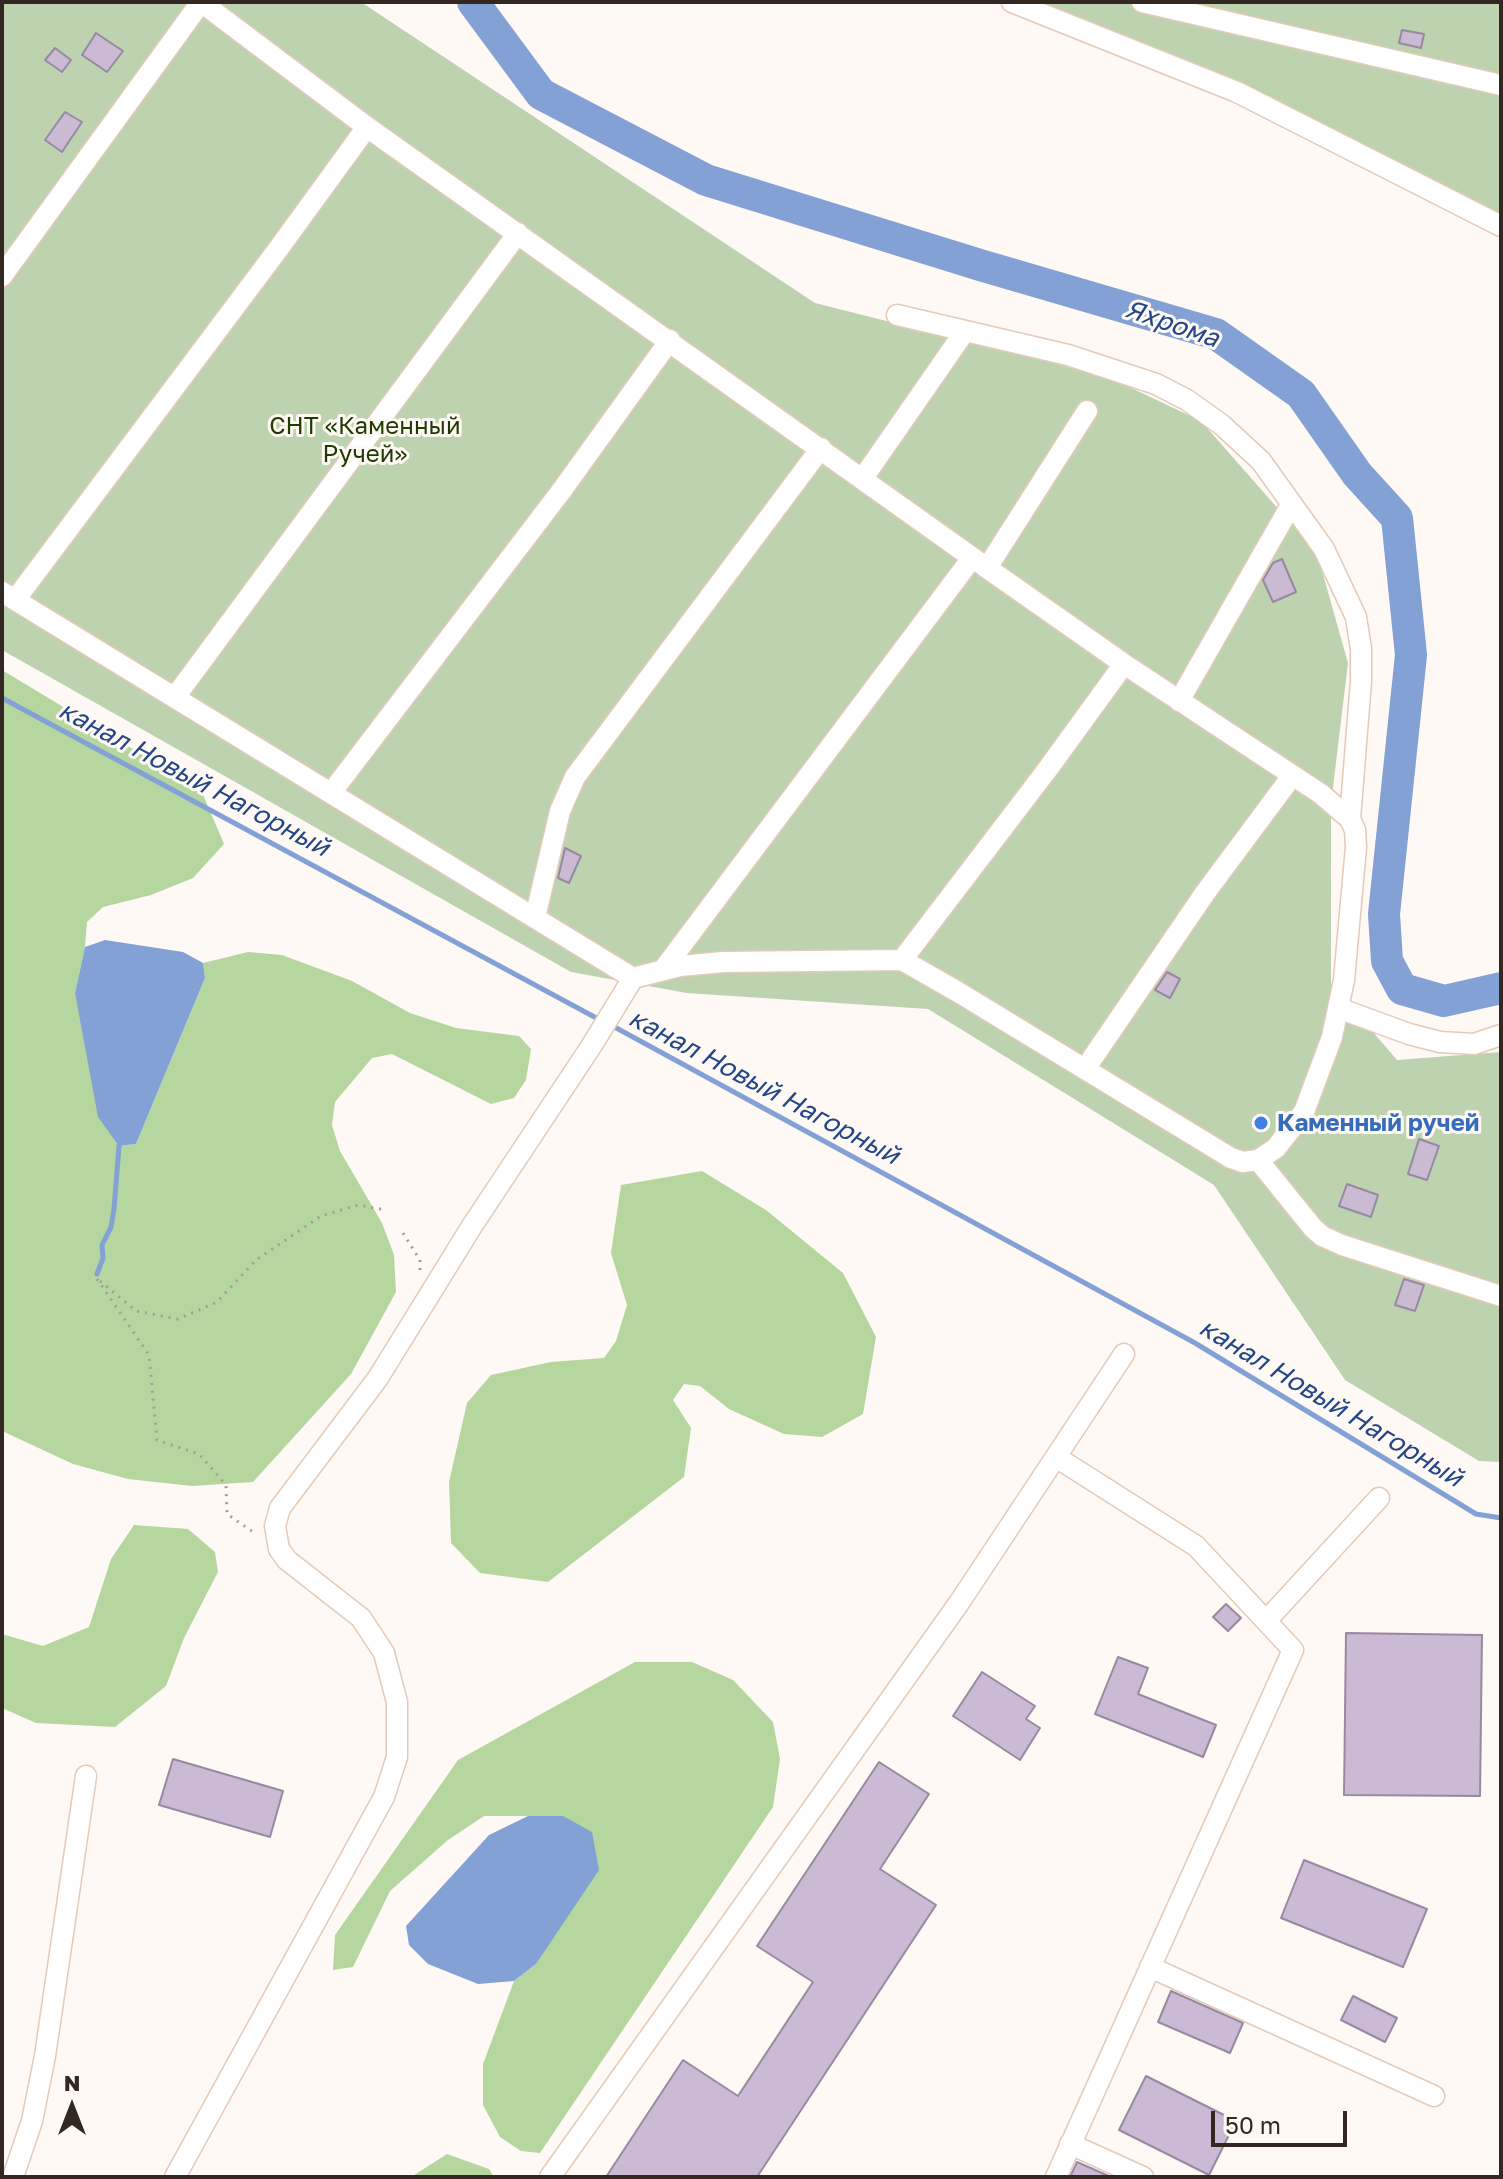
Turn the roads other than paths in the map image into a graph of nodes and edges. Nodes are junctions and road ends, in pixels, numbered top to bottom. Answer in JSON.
{"nodes":[{"id":1,"x":201,"y":2,"type":"edge"},
{"id":2,"x":1012,"y":2,"type":"edge"},
{"id":3,"x":1142,"y":2,"type":"edge"},
{"id":4,"x":1501,"y":85,"type":"edge"},
{"id":5,"x":367,"y":127,"type":"junction"},
{"id":6,"x":1501,"y":226,"type":"edge"},
{"id":7,"x":518,"y":233,"type":"junction"},
{"id":8,"x":2,"y":276,"type":"edge"},
{"id":9,"x":897,"y":315,"type":"dead end"},
{"id":10,"x":965,"y":331,"type":"junction"},
{"id":11,"x":670,"y":340,"type":"junction"},
{"id":12,"x":1087,"y":411,"type":"dead end"},
{"id":13,"x":821,"y":448,"type":"junction"},
{"id":14,"x":863,"y":478,"type":"junction"},
{"id":15,"x":1291,"y":505,"type":"junction"},
{"id":16,"x":980,"y":563,"type":"junction"},
{"id":17,"x":9,"y":596,"type":"edge"},
{"id":18,"x":1124,"y":664,"type":"junction"},
{"id":19,"x":175,"y":697,"type":"junction"},
{"id":20,"x":1179,"y":701,"type":"junction"},
{"id":21,"x":1292,"y":776,"type":"junction"},
{"id":22,"x":331,"y":793,"type":"junction"},
{"id":23,"x":1350,"y":819,"type":"junction"},
{"id":24,"x":535,"y":918,"type":"junction"},
{"id":25,"x":902,"y":960,"type":"junction"},
{"id":26,"x":663,"y":970,"type":"junction"},
{"id":27,"x":633,"y":978,"type":"junction"},
{"id":28,"x":1338,"y":1008,"type":"junction"},
{"id":29,"x":1501,"y":1035,"type":"edge"},
{"id":30,"x":1085,"y":1069,"type":"junction"},
{"id":31,"x":1258,"y":1160,"type":"junction"},
{"id":32,"x":1501,"y":1296,"type":"edge"},
{"id":33,"x":1124,"y":1354,"type":"dead end"},
{"id":34,"x":1056,"y":1457,"type":"junction"},
{"id":35,"x":1379,"y":1498,"type":"dead end"},
{"id":36,"x":1266,"y":1621,"type":"junction"},
{"id":37,"x":86,"y":1776,"type":"dead end"},
{"id":38,"x":1150,"y":1967,"type":"junction"},
{"id":39,"x":1434,"y":2096,"type":"dead end"},
{"id":40,"x":1070,"y":2144,"type":"junction"},
{"id":41,"x":13,"y":2177,"type":"edge"},
{"id":42,"x":175,"y":2177,"type":"edge"},
{"id":43,"x":550,"y":2177,"type":"edge"},
{"id":44,"x":1056,"y":2177,"type":"edge"},
{"id":45,"x":1143,"y":2177,"type":"edge"}],
"edges":[{"from":1,"to":5,"type":"street"},
{"from":1,"to":8,"type":"street"},
{"from":2,"to":6,"type":"street"},
{"from":3,"to":4,"type":"street"},
{"from":5,"to":7,"type":"street"},
{"from":5,"to":17,"type":"street"},
{"from":7,"to":11,"type":"street"},
{"from":7,"to":19,"type":"street"},
{"from":9,"to":10,"type":"street"},
{"from":10,"to":14,"type":"street"},
{"from":10,"to":15,"type":"street"},
{"from":11,"to":13,"type":"street"},
{"from":11,"to":22,"type":"street"},
{"from":12,"to":16,"type":"street"},
{"from":13,"to":14,"type":"street"},
{"from":13,"to":24,"type":"street"},
{"from":14,"to":16,"type":"street"},
{"from":15,"to":20,"type":"street"},
{"from":15,"to":23,"type":"street"},
{"from":16,"to":18,"type":"street"},
{"from":16,"to":26,"type":"street"},
{"from":17,"to":19,"type":"street"},
{"from":18,"to":20,"type":"street"},
{"from":18,"to":25,"type":"street"},
{"from":19,"to":22,"type":"street"},
{"from":20,"to":21,"type":"street"},
{"from":21,"to":23,"type":"street"},
{"from":21,"to":30,"type":"street"},
{"from":22,"to":24,"type":"street"},
{"from":23,"to":28,"type":"street"},
{"from":24,"to":27,"type":"street"},
{"from":25,"to":26,"type":"street"},
{"from":25,"to":30,"type":"street"},
{"from":26,"to":27,"type":"street"},
{"from":27,"to":42,"type":"street"},
{"from":28,"to":29,"type":"street"},
{"from":28,"to":31,"type":"street"},
{"from":30,"to":31,"type":"street"},
{"from":31,"to":32,"type":"street"},
{"from":33,"to":34,"type":"street"},
{"from":34,"to":36,"type":"street"},
{"from":34,"to":43,"type":"street"},
{"from":35,"to":36,"type":"street"},
{"from":36,"to":38,"type":"street"},
{"from":37,"to":41,"type":"street"},
{"from":38,"to":39,"type":"street"},
{"from":38,"to":40,"type":"street"},
{"from":40,"to":44,"type":"street"},
{"from":40,"to":45,"type":"street"}]}
